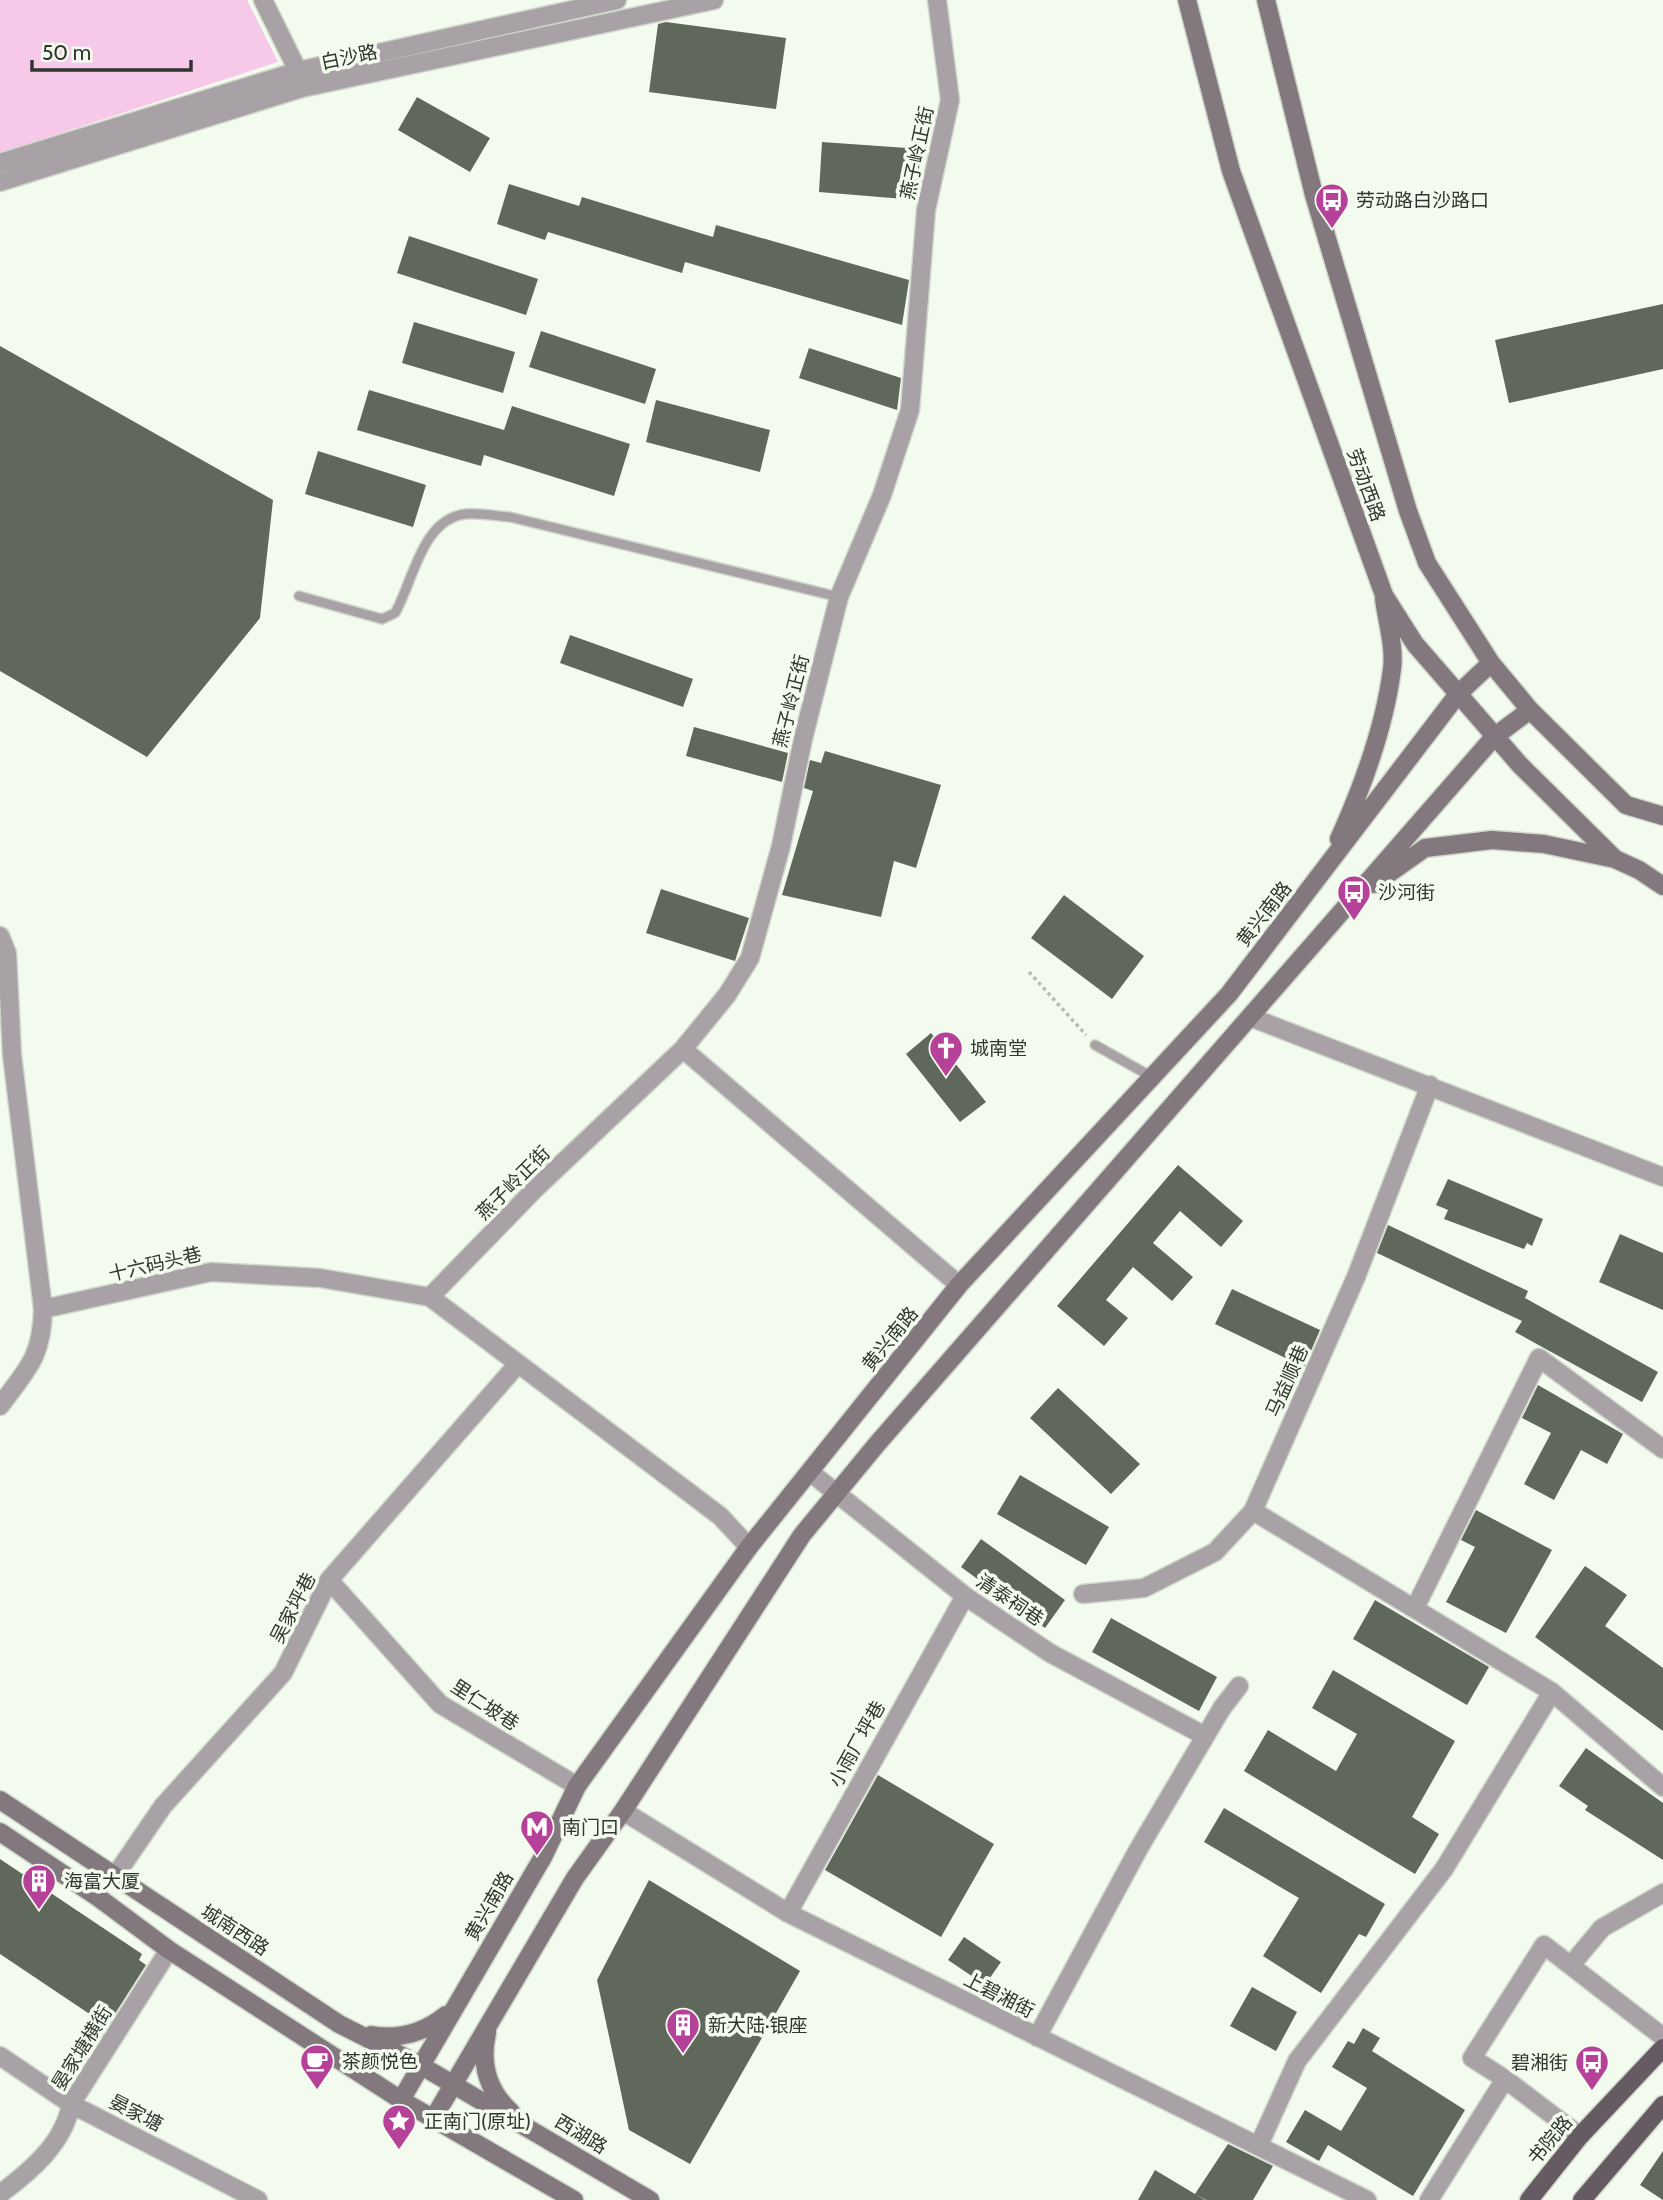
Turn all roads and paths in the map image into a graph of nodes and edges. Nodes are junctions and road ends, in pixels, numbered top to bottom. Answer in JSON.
{"nodes":[{"id":1,"x":262,"y":0,"type":"edge"},
{"id":2,"x":617,"y":0,"type":"edge"},
{"id":3,"x":714,"y":0,"type":"edge"},
{"id":4,"x":937,"y":0,"type":"edge"},
{"id":5,"x":1187,"y":0,"type":"edge"},
{"id":6,"x":1265,"y":0,"type":"edge"},
{"id":7,"x":298,"y":71,"type":"junction"},
{"id":8,"x":0,"y":163,"type":"edge"},
{"id":9,"x":0,"y":183,"type":"edge"},
{"id":10,"x":1384,"y":595,"type":"junction"},
{"id":11,"x":299,"y":596,"type":"dead end"},
{"id":12,"x":839,"y":597,"type":"junction"},
{"id":13,"x":1491,"y":663,"type":"junction"},
{"id":14,"x":1458,"y":694,"type":"junction"},
{"id":15,"x":1530,"y":710,"type":"junction"},
{"id":16,"x":1494,"y":737,"type":"junction"},
{"id":17,"x":1663,"y":816,"type":"edge"},
{"id":18,"x":1615,"y":859,"type":"junction"},
{"id":19,"x":1325,"y":871,"type":"junction"},
{"id":20,"x":1663,"y":886,"type":"edge"},
{"id":21,"x":1348,"y":902,"type":"junction"},
{"id":22,"x":0,"y":936,"type":"edge"},
{"id":23,"x":1030,"y":972,"type":"dead end"},
{"id":24,"x":1250,"y":1017,"type":"junction"},
{"id":25,"x":1095,"y":1045,"type":"joint"},
{"id":26,"x":683,"y":1049,"type":"junction"},
{"id":27,"x":1152,"y":1077,"type":"junction"},
{"id":28,"x":1430,"y":1085,"type":"junction"},
{"id":29,"x":1663,"y":1177,"type":"edge"},
{"id":30,"x":959,"y":1285,"type":"junction"},
{"id":31,"x":430,"y":1297,"type":"junction"},
{"id":32,"x":43,"y":1310,"type":"junction"},
{"id":33,"x":517,"y":1365,"type":"junction"},
{"id":34,"x":0,"y":1406,"type":"edge"},
{"id":35,"x":1663,"y":1449,"type":"edge"},
{"id":36,"x":810,"y":1472,"type":"junction"},
{"id":37,"x":836,"y":1493,"type":"junction"},
{"id":38,"x":1253,"y":1511,"type":"junction"},
{"id":39,"x":750,"y":1547,"type":"junction"},
{"id":40,"x":329,"y":1580,"type":"junction"},
{"id":41,"x":1083,"y":1594,"type":"dead end"},
{"id":42,"x":965,"y":1596,"type":"junction"},
{"id":43,"x":1415,"y":1608,"type":"junction"},
{"id":44,"x":1239,"y":1686,"type":"dead end"},
{"id":45,"x":1552,"y":1692,"type":"junction"},
{"id":46,"x":1205,"y":1736,"type":"junction"},
{"id":47,"x":577,"y":1786,"type":"junction"},
{"id":48,"x":1663,"y":1787,"type":"edge"},
{"id":49,"x":0,"y":1800,"type":"edge"},
{"id":50,"x":623,"y":1811,"type":"junction"},
{"id":51,"x":0,"y":1832,"type":"edge"},
{"id":52,"x":115,"y":1876,"type":"junction"},
{"id":53,"x":1663,"y":1893,"type":"edge"},
{"id":54,"x":788,"y":1913,"type":"junction"},
{"id":55,"x":169,"y":1950,"type":"junction"},
{"id":56,"x":1571,"y":1965,"type":"junction"},
{"id":57,"x":457,"y":2002,"type":"junction"},
{"id":58,"x":339,"y":2024,"type":"junction"},
{"id":59,"x":488,"y":2024,"type":"junction"},
{"id":60,"x":1037,"y":2037,"type":"junction"},
{"id":61,"x":1663,"y":2037,"type":"edge"},
{"id":62,"x":1663,"y":2048,"type":"edge"},
{"id":63,"x":0,"y":2056,"type":"edge"},
{"id":64,"x":420,"y":2065,"type":"junction"},
{"id":65,"x":1505,"y":2079,"type":"junction"},
{"id":66,"x":453,"y":2084,"type":"junction"},
{"id":67,"x":401,"y":2100,"type":"junction"},
{"id":68,"x":71,"y":2104,"type":"junction"},
{"id":69,"x":1663,"y":2105,"type":"edge"},
{"id":70,"x":433,"y":2119,"type":"junction"},
{"id":71,"x":530,"y":2129,"type":"junction"},
{"id":72,"x":1580,"y":2136,"type":"junction"},
{"id":73,"x":1259,"y":2145,"type":"junction"},
{"id":74,"x":0,"y":2194,"type":"edge"},
{"id":75,"x":258,"y":2200,"type":"edge"},
{"id":76,"x":574,"y":2200,"type":"edge"},
{"id":77,"x":650,"y":2200,"type":"edge"},
{"id":78,"x":1367,"y":2200,"type":"edge"},
{"id":79,"x":1429,"y":2200,"type":"edge"},
{"id":80,"x":1529,"y":2200,"type":"edge"},
{"id":81,"x":1581,"y":2200,"type":"edge"}],
"edges":[{"from":1,"to":7,"type":"street"},
{"from":2,"to":7,"type":"street","name":"白沙路"},
{"from":3,"to":9,"type":"street","name":"白沙路"},
{"from":4,"to":12,"type":"street","name":"燕子岭正街"},
{"from":5,"to":10,"type":"main road","name":"劳动西路"},
{"from":6,"to":13,"type":"main road","name":"劳动西路"},
{"from":7,"to":8,"type":"street","name":"白沙路"},
{"from":10,"to":14,"type":"main road","name":"劳动西路"},
{"from":10,"to":19,"type":"main road"},
{"from":11,"to":12,"type":"lane"},
{"from":12,"to":26,"type":"street","name":"燕子岭正街"},
{"from":13,"to":14,"type":"main road","name":"黄兴南路"},
{"from":13,"to":15,"type":"main road","name":"劳动西路"},
{"from":14,"to":16,"type":"main road","name":"劳动西路"},
{"from":14,"to":19,"type":"main road","name":"黄兴南路"},
{"from":15,"to":16,"type":"main road"},
{"from":15,"to":17,"type":"main road","name":"劳动西路"},
{"from":16,"to":18,"type":"main road","name":"劳动西路"},
{"from":16,"to":21,"type":"main road"},
{"from":18,"to":20,"type":"main road","name":"劳动西路"},
{"from":18,"to":21,"type":"main road"},
{"from":19,"to":27,"type":"main road","name":"黄兴南路"},
{"from":21,"to":24,"type":"main road"},
{"from":22,"to":32,"type":"street"},
{"from":23,"to":25,"type":"path"},
{"from":24,"to":28,"type":"street"},
{"from":24,"to":37,"type":"main road"},
{"from":25,"to":27,"type":"lane"},
{"from":26,"to":30,"type":"street"},
{"from":26,"to":31,"type":"street","name":"燕子岭正街"},
{"from":27,"to":30,"type":"main road","name":"黄兴南路"},
{"from":28,"to":29,"type":"street"},
{"from":28,"to":38,"type":"street","name":"马益顺巷"},
{"from":30,"to":36,"type":"main road","name":"黄兴南路"},
{"from":31,"to":32,"type":"street","name":"十六码头巷"},
{"from":31,"to":33,"type":"street"},
{"from":32,"to":34,"type":"street"},
{"from":33,"to":39,"type":"street"},
{"from":33,"to":40,"type":"street","name":"吴家坪巷"},
{"from":35,"to":43,"type":"street"},
{"from":36,"to":37,"type":"street","name":"清泰祠巷"},
{"from":36,"to":39,"type":"main road","name":"黄兴南路"},
{"from":37,"to":42,"type":"street","name":"清泰祠巷"},
{"from":37,"to":50,"type":"main road"},
{"from":38,"to":41,"type":"street","name":"马益顺巷"},
{"from":38,"to":43,"type":"street"},
{"from":39,"to":47,"type":"main road","name":"黄兴南路"},
{"from":40,"to":47,"type":"street","name":"里仁坡巷"},
{"from":40,"to":52,"type":"street","name":"吴家坪巷"},
{"from":42,"to":46,"type":"street","name":"清泰祠巷"},
{"from":42,"to":54,"type":"street","name":"小雨厂坪巷"},
{"from":43,"to":45,"type":"street"},
{"from":44,"to":46,"type":"street"},
{"from":45,"to":48,"type":"street"},
{"from":45,"to":73,"type":"street"},
{"from":46,"to":60,"type":"street"},
{"from":47,"to":57,"type":"main road","name":"黄兴南路"},
{"from":49,"to":52,"type":"main road","name":"城南西路"},
{"from":50,"to":54,"type":"street","name":"上碧湘街"},
{"from":50,"to":59,"type":"main road"},
{"from":51,"to":55,"type":"main road"},
{"from":52,"to":58,"type":"main road","name":"城南西路"},
{"from":53,"to":56,"type":"street"},
{"from":54,"to":60,"type":"street","name":"上碧湘街"},
{"from":55,"to":67,"type":"main road"},
{"from":55,"to":68,"type":"street","name":"晏家塘横街"},
{"from":56,"to":61,"type":"street"},
{"from":56,"to":65,"type":"street"},
{"from":57,"to":58,"type":"main road"},
{"from":57,"to":64,"type":"main road","name":"黄兴南路"},
{"from":58,"to":64,"type":"main road","name":"城南西路"},
{"from":59,"to":66,"type":"main road"},
{"from":59,"to":71,"type":"main road"},
{"from":60,"to":73,"type":"street","name":"上碧湘街"},
{"from":62,"to":72,"type":"main road","name":"书院路"},
{"from":63,"to":68,"type":"street","name":"晏家塘"},
{"from":64,"to":66,"type":"main road","name":"城南西路"},
{"from":64,"to":67,"type":"main road","name":"黄兴南路"},
{"from":65,"to":72,"type":"street"},
{"from":65,"to":79,"type":"street"},
{"from":66,"to":70,"type":"main road"},
{"from":66,"to":71,"type":"main road","name":"西湖路"},
{"from":67,"to":70,"type":"main road"},
{"from":68,"to":74,"type":"street","name":"晏家塘横街"},
{"from":68,"to":75,"type":"street","name":"晏家塘"},
{"from":69,"to":81,"type":"main road"},
{"from":70,"to":76,"type":"main road"},
{"from":71,"to":77,"type":"main road","name":"西湖路"},
{"from":72,"to":80,"type":"main road","name":"书院路"},
{"from":73,"to":78,"type":"street","name":"上碧湘街"}]}
